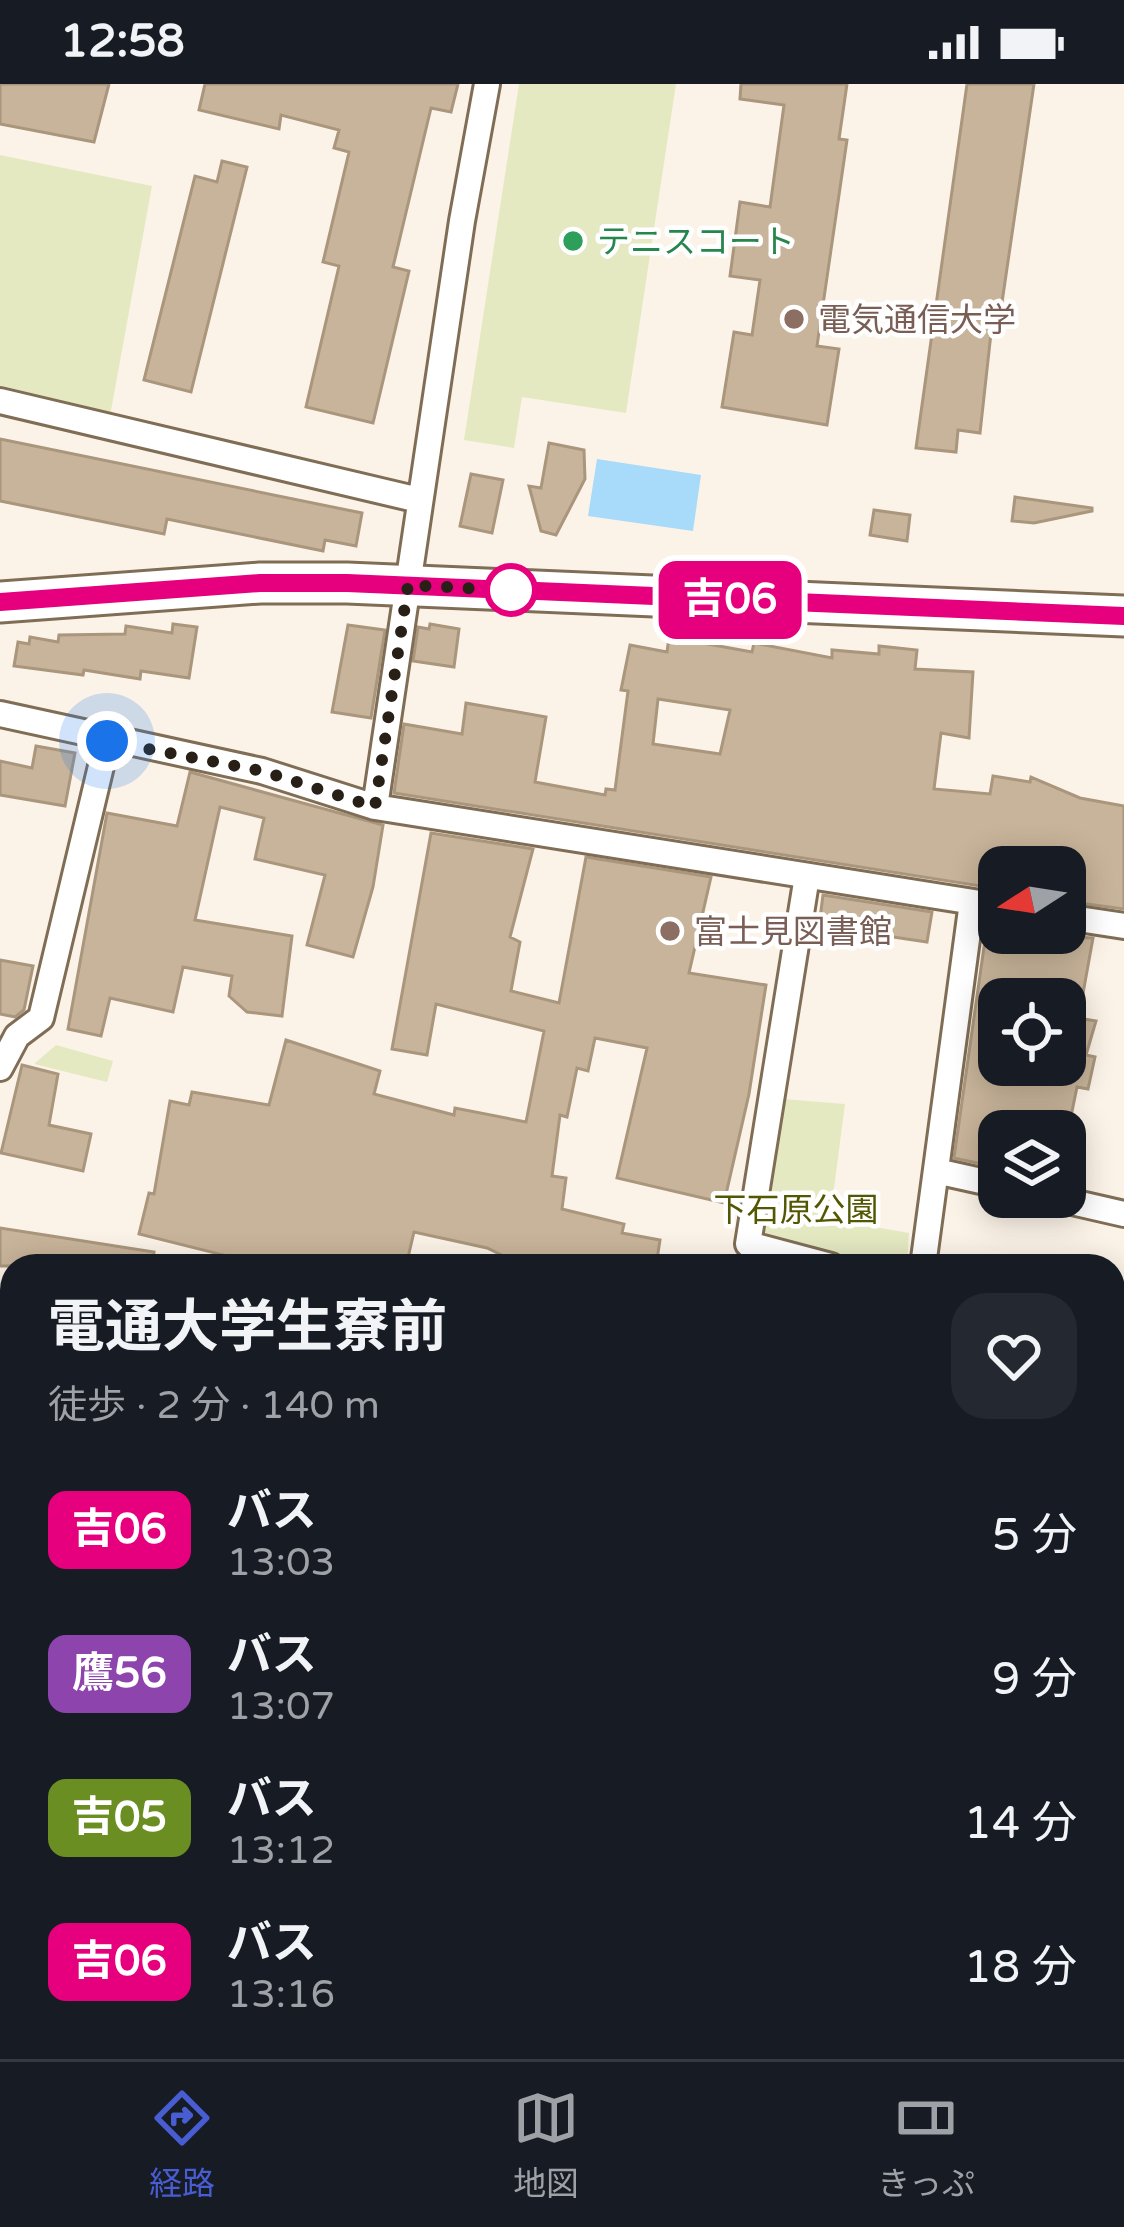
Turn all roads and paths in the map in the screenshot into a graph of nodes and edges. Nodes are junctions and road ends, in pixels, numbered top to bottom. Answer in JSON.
{"nodes":[{"id":1,"x":487,"y":84,"type":"edge"},
{"id":2,"x":0,"y":401,"type":"edge"},
{"id":3,"x":419,"y":500,"type":"junction"},
{"id":4,"x":408,"y":585,"type":"junction"},
{"id":5,"x":0,"y":602,"type":"edge"},
{"id":6,"x":1124,"y":616,"type":"edge"},
{"id":7,"x":0,"y":714,"type":"edge"},
{"id":8,"x":107,"y":741,"type":"junction"},
{"id":9,"x":375,"y":807,"type":"junction"},
{"id":10,"x":807,"y":876,"type":"junction"},
{"id":11,"x":972,"y":902,"type":"junction"},
{"id":12,"x":978,"y":903,"type":"edge"},
{"id":13,"x":1086,"y":920,"type":"edge"},
{"id":14,"x":1124,"y":926,"type":"edge"},
{"id":15,"x":0,"y":1067,"type":"edge"},
{"id":16,"x":936,"y":1171,"type":"junction"},
{"id":17,"x":978,"y":1180,"type":"edge"},
{"id":18,"x":1086,"y":1205,"type":"edge"},
{"id":19,"x":1124,"y":1214,"type":"edge"},
{"id":20,"x":786,"y":1254,"type":"edge"},
{"id":21,"x":924,"y":1254,"type":"edge"}],
"edges":[{"from":1,"to":3,"type":"street"},
{"from":2,"to":3,"type":"street"},
{"from":3,"to":4,"type":"street"},
{"from":4,"to":5,"type":"main road"},
{"from":4,"to":6,"type":"main road"},
{"from":4,"to":9,"type":"street"},
{"from":7,"to":8,"type":"street"},
{"from":8,"to":9,"type":"street"},
{"from":8,"to":15,"type":"street"},
{"from":9,"to":10,"type":"street"},
{"from":10,"to":11,"type":"street"},
{"from":10,"to":20,"type":"street"},
{"from":11,"to":12,"type":"street"},
{"from":11,"to":16,"type":"street"},
{"from":13,"to":14,"type":"street"},
{"from":16,"to":17,"type":"street"},
{"from":16,"to":21,"type":"street"},
{"from":18,"to":19,"type":"street"}]}
